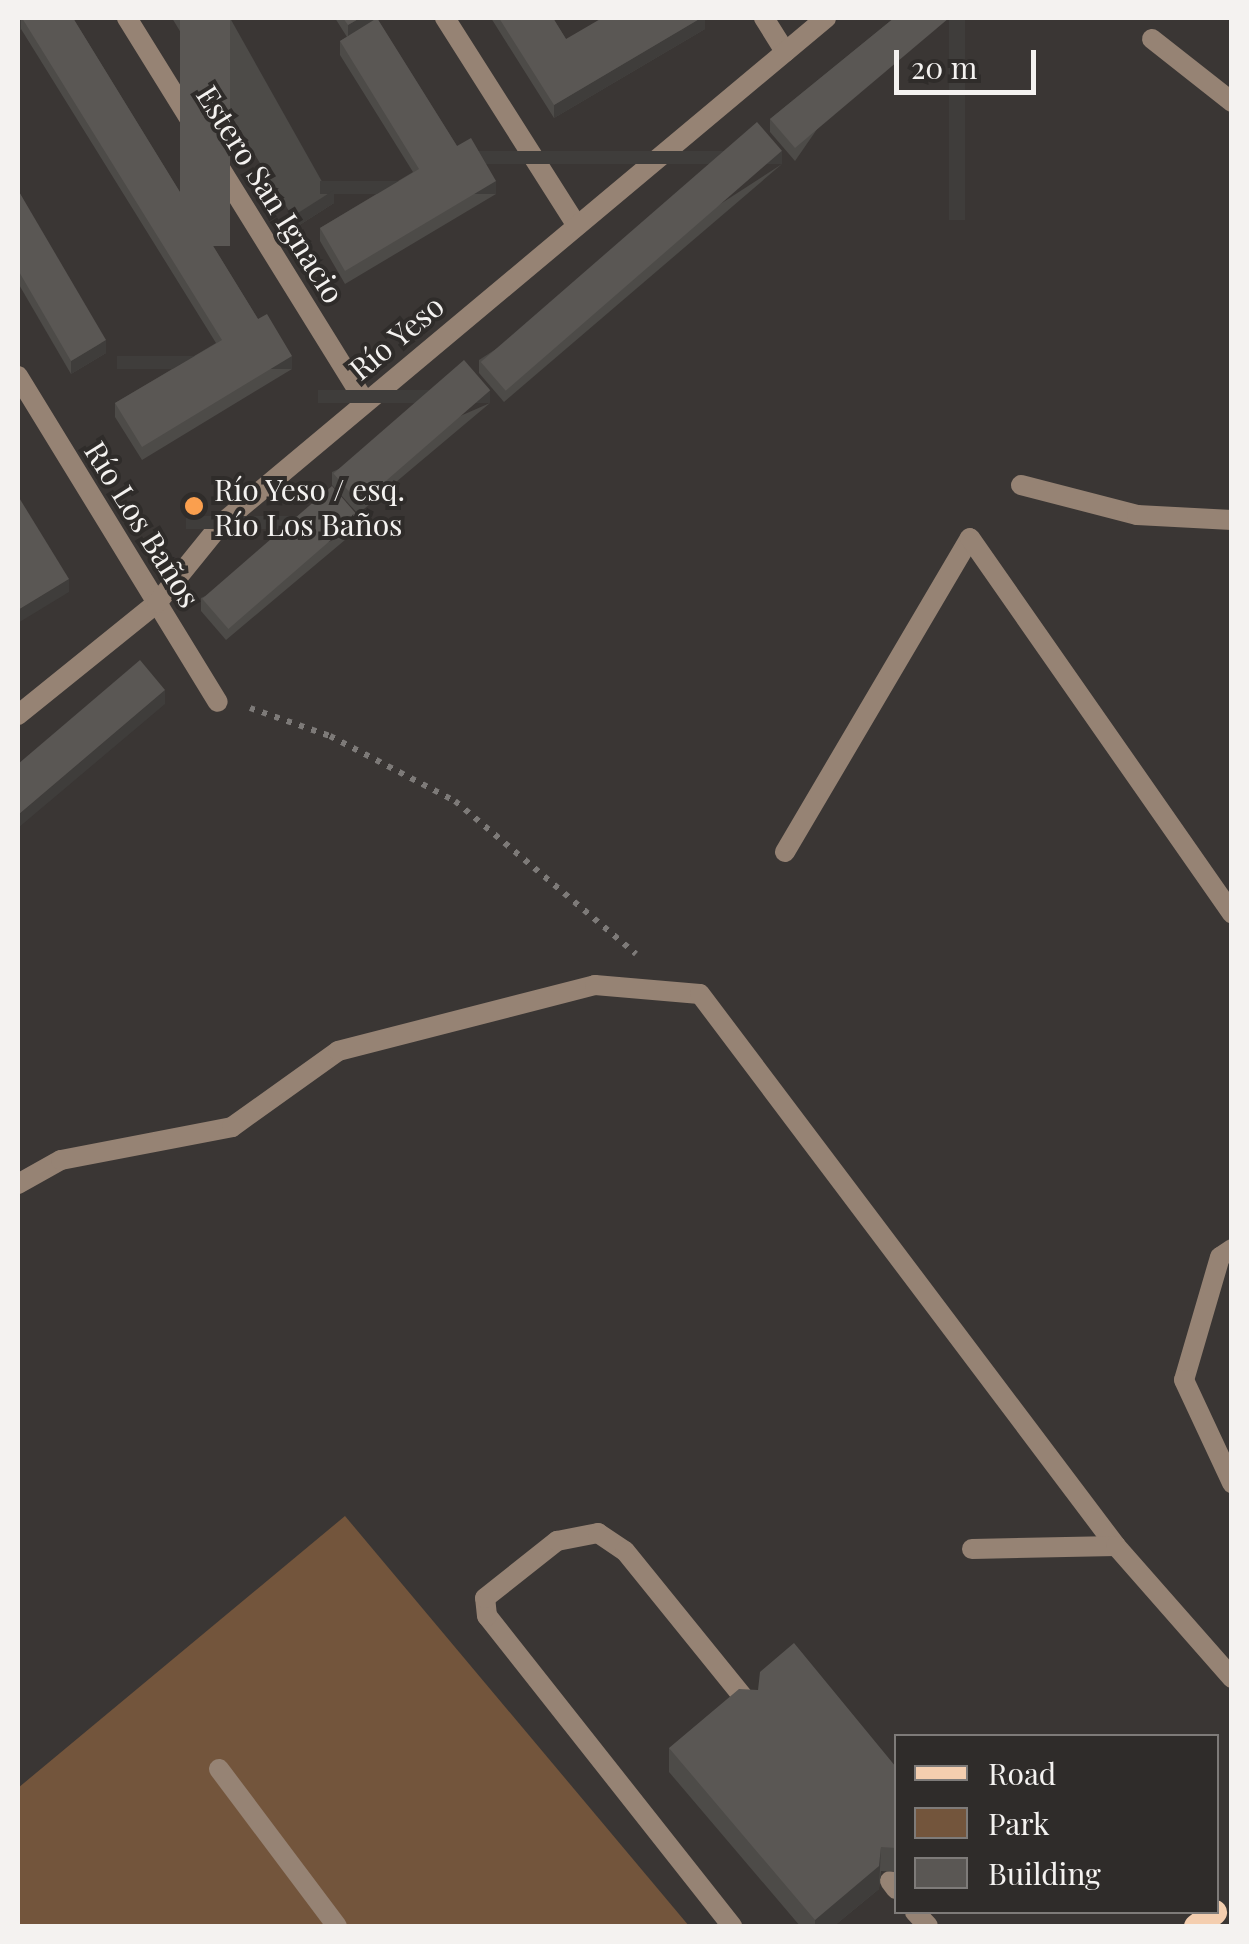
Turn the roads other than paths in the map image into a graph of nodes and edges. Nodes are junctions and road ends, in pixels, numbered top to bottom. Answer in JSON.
{"nodes":[{"id":1,"x":127,"y":18,"type":"edge"},
{"id":2,"x":446,"y":18,"type":"edge"},
{"id":3,"x":764,"y":18,"type":"edge"},
{"id":4,"x":826,"y":18,"type":"edge"},
{"id":5,"x":1152,"y":39,"type":"dead end"},
{"id":6,"x":785,"y":52,"type":"junction"},
{"id":7,"x":1232,"y":102,"type":"edge"},
{"id":8,"x":577,"y":226,"type":"junction"},
{"id":9,"x":18,"y":376,"type":"edge"},
{"id":10,"x":365,"y":402,"type":"junction"},
{"id":11,"x":1021,"y":485,"type":"dead end"},
{"id":12,"x":1232,"y":520,"type":"edge"},
{"id":13,"x":157,"y":603,"type":"junction"},
{"id":14,"x":218,"y":702,"type":"dead end"},
{"id":15,"x":18,"y":715,"type":"edge"},
{"id":16,"x":785,"y":852,"type":"dead end"},
{"id":17,"x":1232,"y":914,"type":"edge"},
{"id":18,"x":18,"y":1184,"type":"edge"},
{"id":19,"x":1232,"y":1249,"type":"edge"},
{"id":20,"x":1232,"y":1483,"type":"edge"},
{"id":21,"x":1116,"y":1546,"type":"junction"},
{"id":22,"x":972,"y":1549,"type":"dead end"},
{"id":23,"x":1232,"y":1678,"type":"edge"},
{"id":24,"x":749,"y":1704,"type":"edge"},
{"id":25,"x":219,"y":1769,"type":"dead end"},
{"id":26,"x":338,"y":1926,"type":"edge"},
{"id":27,"x":732,"y":1926,"type":"edge"}],
"edges":[{"from":1,"to":10,"type":"street","name":"Estero San Ignacio"},
{"from":2,"to":8,"type":"street"},
{"from":3,"to":6,"type":"street"},
{"from":4,"to":6,"type":"street","name":"Río Yeso"},
{"from":5,"to":7,"type":"street"},
{"from":6,"to":8,"type":"street","name":"Río Yeso"},
{"from":8,"to":10,"type":"street","name":"Río Yeso"},
{"from":9,"to":13,"type":"street","name":"Río Los Baños"},
{"from":10,"to":13,"type":"street","name":"Río Yeso"},
{"from":11,"to":12,"type":"street"},
{"from":13,"to":14,"type":"street","name":"Río Los Baños"},
{"from":13,"to":15,"type":"street","name":"Río Yeso"},
{"from":16,"to":17,"type":"street"},
{"from":18,"to":21,"type":"street"},
{"from":19,"to":20,"type":"street"},
{"from":21,"to":22,"type":"street"},
{"from":21,"to":23,"type":"street"},
{"from":24,"to":27,"type":"street"},
{"from":25,"to":26,"type":"street"}]}
